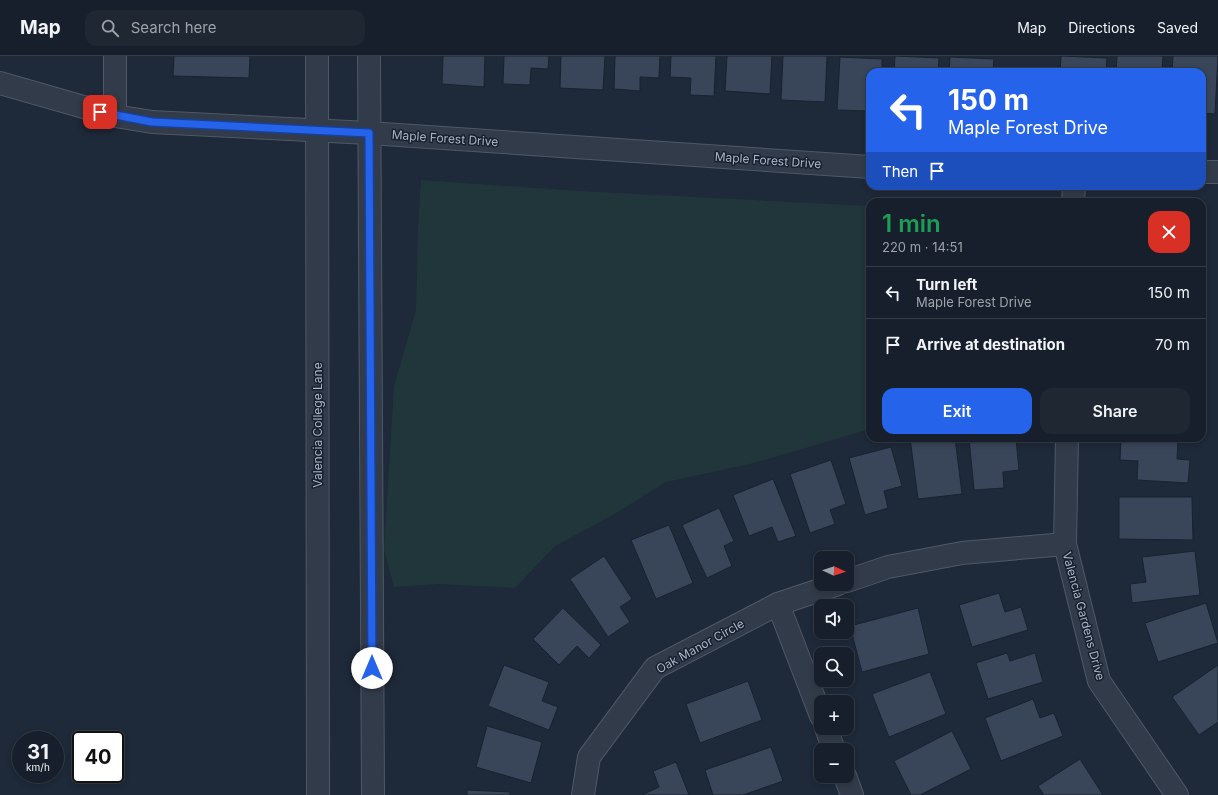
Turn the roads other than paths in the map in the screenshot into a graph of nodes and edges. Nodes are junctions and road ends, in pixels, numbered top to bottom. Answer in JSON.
{"nodes":[{"id":1,"x":115,"y":56,"type":"edge"},
{"id":2,"x":317,"y":56,"type":"edge"},
{"id":3,"x":369,"y":56,"type":"edge"},
{"id":4,"x":0,"y":83,"type":"edge"},
{"id":5,"x":115,"y":116,"type":"junction"},
{"id":6,"x":316,"y":131,"type":"junction"},
{"id":7,"x":369,"y":133,"type":"junction"},
{"id":8,"x":866,"y":167,"type":"edge"},
{"id":9,"x":1206,"y":172,"type":"edge"},
{"id":10,"x":1218,"y":172,"type":"edge"},
{"id":11,"x":1067,"y":442,"type":"edge"},
{"id":12,"x":1065,"y":544,"type":"junction"},
{"id":13,"x":854,"y":579,"type":"edge"},
{"id":14,"x":817,"y":591,"type":"edge"},
{"id":15,"x":778,"y":604,"type":"junction"},
{"id":16,"x":814,"y":698,"type":"edge"},
{"id":17,"x":847,"y":783,"type":"edge"},
{"id":18,"x":318,"y":795,"type":"edge"},
{"id":19,"x":373,"y":795,"type":"edge"},
{"id":20,"x":583,"y":795,"type":"edge"},
{"id":21,"x":852,"y":795,"type":"edge"},
{"id":22,"x":1177,"y":795,"type":"edge"}],
"edges":[{"from":1,"to":5,"type":"street"},
{"from":2,"to":6,"type":"street","name":"Valencia College Lane"},
{"from":3,"to":7,"type":"street"},
{"from":4,"to":5,"type":"street","name":"Maple Forest Drive"},
{"from":5,"to":6,"type":"street","name":"Maple Forest Drive"},
{"from":6,"to":7,"type":"street","name":"Maple Forest Drive"},
{"from":6,"to":18,"type":"street","name":"Valencia College Lane"},
{"from":7,"to":8,"type":"street","name":"Maple Forest Drive"},
{"from":7,"to":19,"type":"street"},
{"from":9,"to":10,"type":"street"},
{"from":11,"to":12,"type":"street","name":"Valencia Gardens Drive"},
{"from":12,"to":13,"type":"street"},
{"from":12,"to":22,"type":"street","name":"Valencia Gardens Drive"},
{"from":14,"to":15,"type":"street","name":"Oak Manor Circle"},
{"from":15,"to":16,"type":"street"},
{"from":15,"to":20,"type":"street","name":"Oak Manor Circle"},
{"from":17,"to":21,"type":"street"}]}
